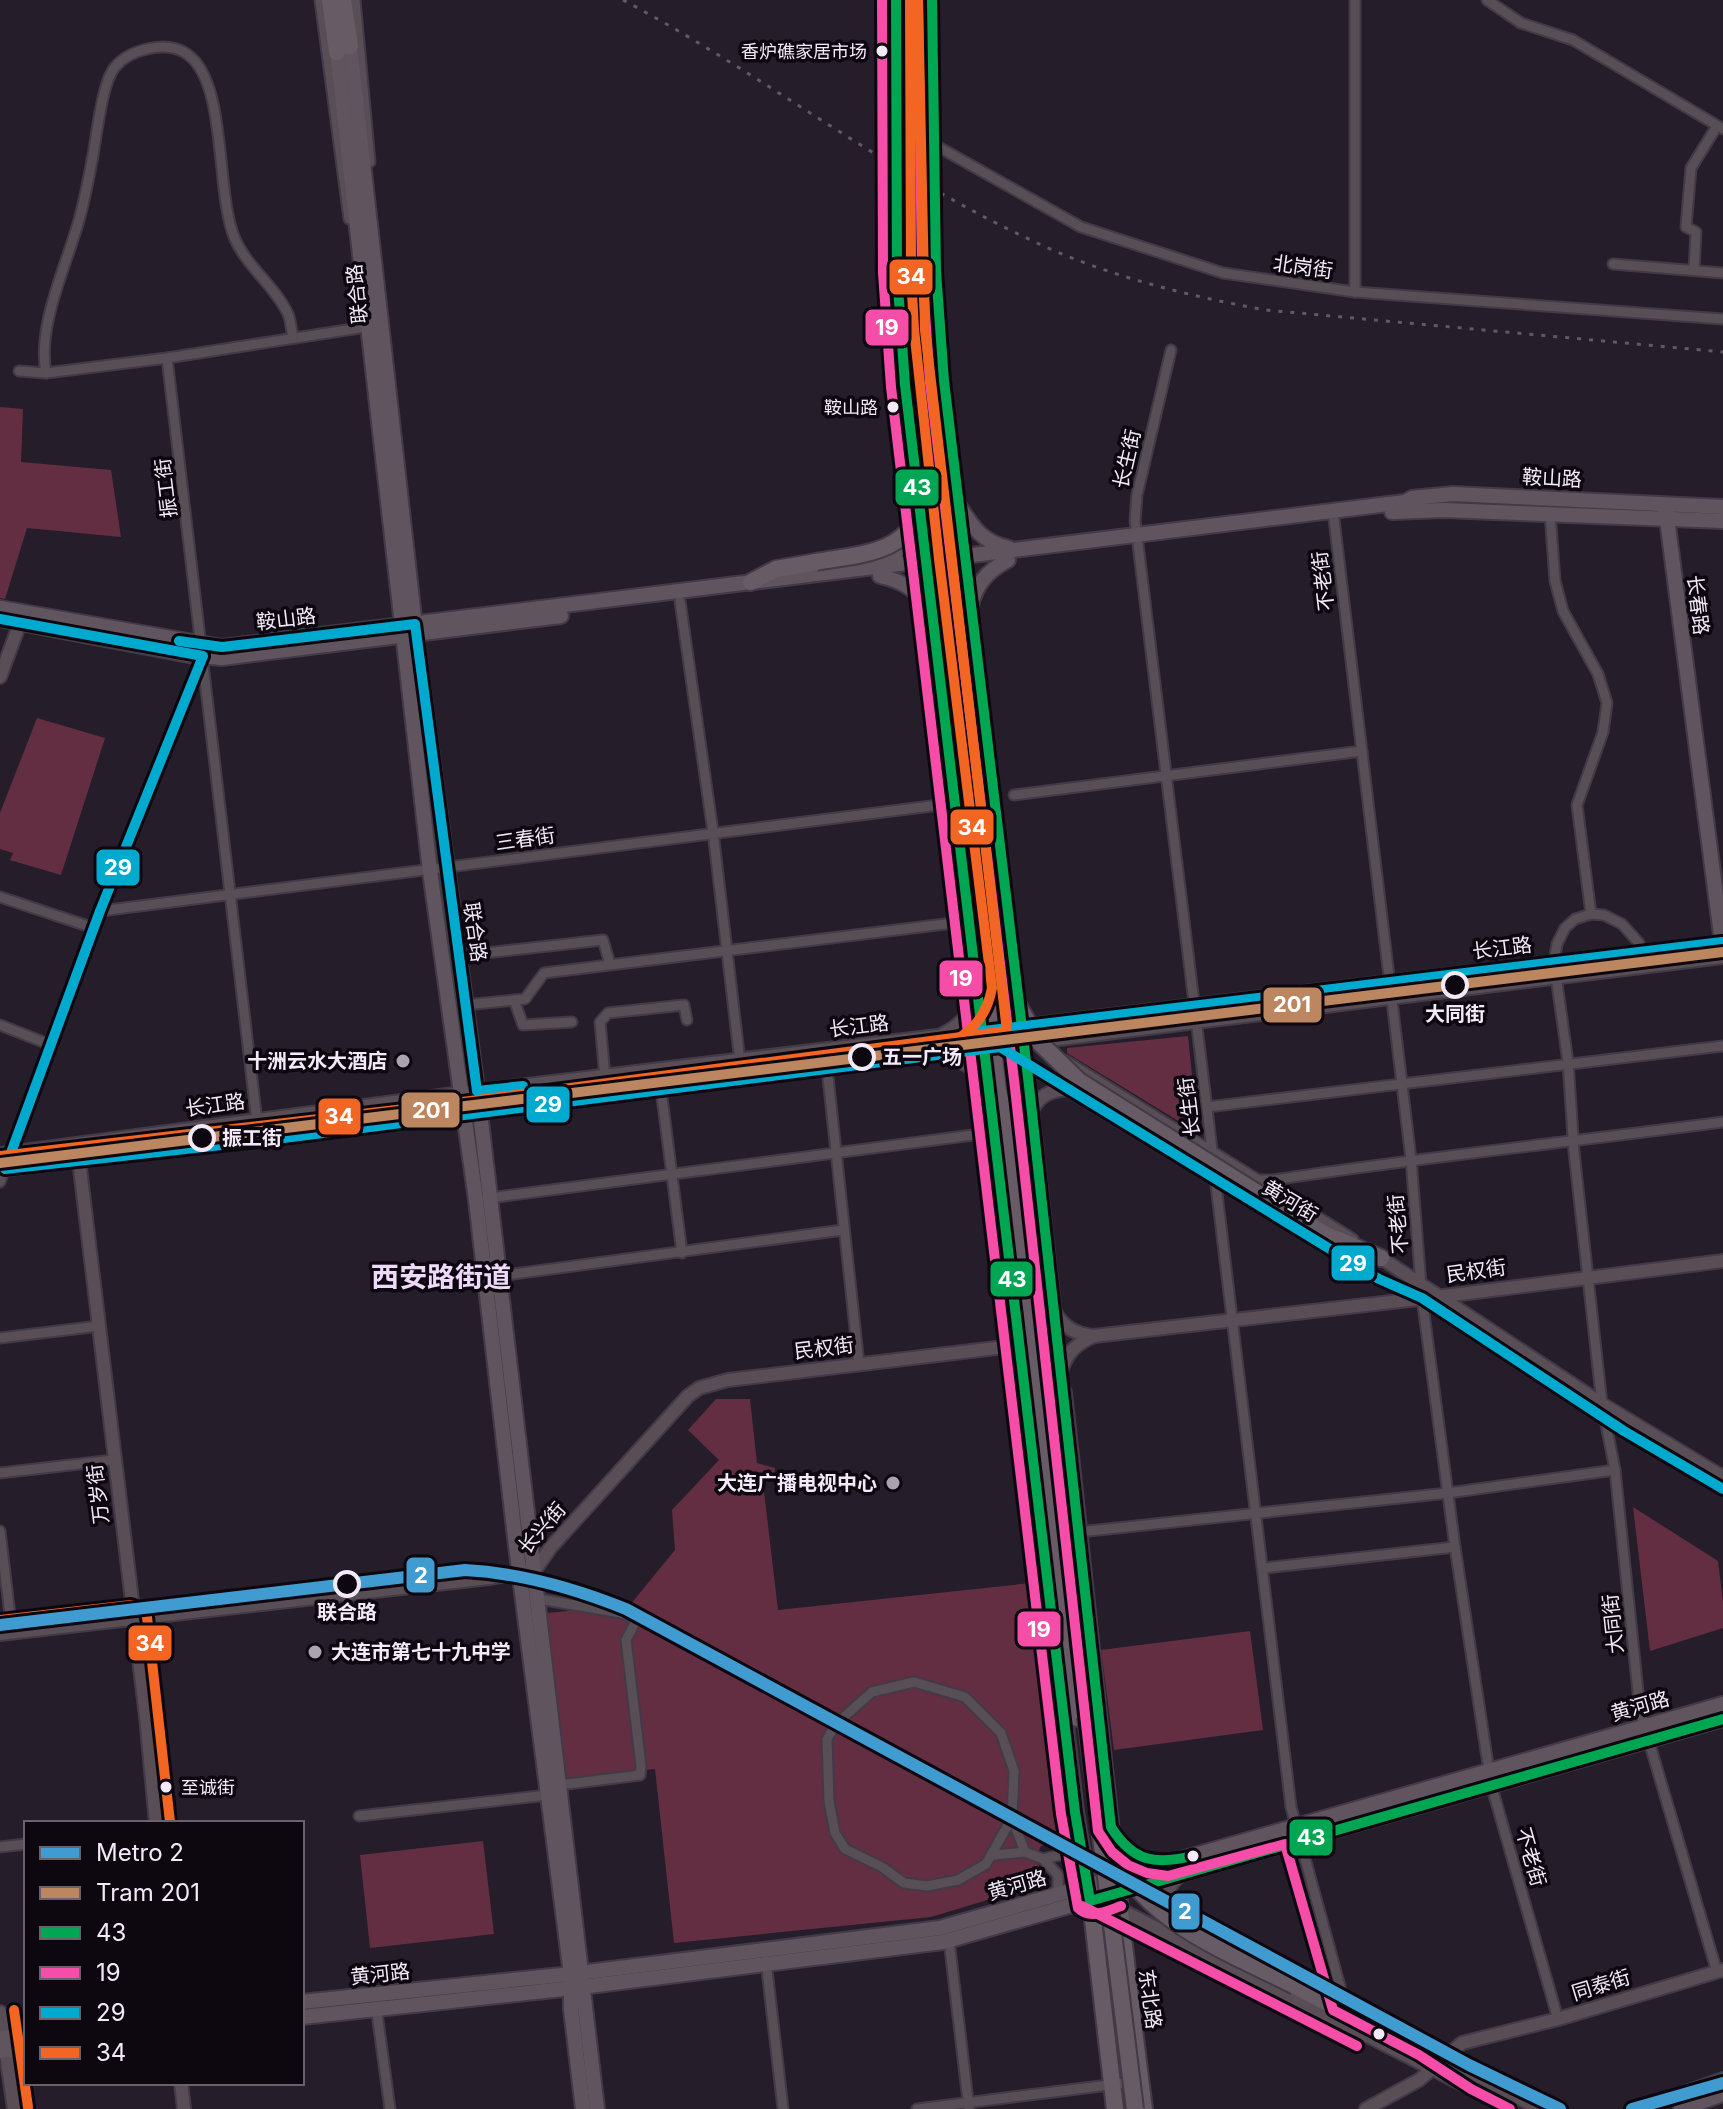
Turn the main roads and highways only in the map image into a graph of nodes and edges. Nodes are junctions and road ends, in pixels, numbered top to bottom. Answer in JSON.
{"nodes":[{"id":1,"x":343,"y":0,"type":"edge"},
{"id":2,"x":918,"y":0,"type":"edge"},
{"id":3,"x":925,"y":0,"type":"edge"},
{"id":4,"x":932,"y":0,"type":"edge"},
{"id":5,"x":324,"y":2,"type":"edge"},
{"id":6,"x":902,"y":2,"type":"edge"},
{"id":7,"x":902,"y":43,"type":"junction"},
{"id":8,"x":343,"y":49,"type":"junction"},
{"id":9,"x":915,"y":134,"type":"junction"},
{"id":10,"x":909,"y":156,"type":"joint"},
{"id":11,"x":935,"y":171,"type":"tunnel mouth"},
{"id":12,"x":909,"y":185,"type":"junction"},
{"id":13,"x":935,"y":201,"type":"tunnel mouth"},
{"id":14,"x":911,"y":230,"type":"junction"},
{"id":15,"x":928,"y":241,"type":"junction"},
{"id":16,"x":897,"y":254,"type":"junction"},
{"id":17,"x":936,"y":271,"type":"junction"},
{"id":18,"x":920,"y":485,"type":"junction"},
{"id":19,"x":1664,"y":503,"type":"junction"},
{"id":20,"x":945,"y":506,"type":"junction"},
{"id":21,"x":1723,"y":507,"type":"edge"},
{"id":22,"x":1334,"y":515,"type":"junction"},
{"id":23,"x":1667,"y":518,"type":"junction"},
{"id":24,"x":1723,"y":521,"type":"edge"},
{"id":25,"x":1138,"y":540,"type":"junction"},
{"id":26,"x":1022,"y":549,"type":"junction"},
{"id":27,"x":1008,"y":560,"type":"junction"},
{"id":28,"x":952,"y":562,"type":"junction"},
{"id":29,"x":926,"y":566,"type":"junction"},
{"id":30,"x":866,"y":568,"type":"junction"},
{"id":31,"x":880,"y":576,"type":"junction"},
{"id":32,"x":751,"y":582,"type":"junction"},
{"id":33,"x":929,"y":591,"type":"junction"},
{"id":34,"x":0,"y":608,"type":"edge"},
{"id":35,"x":970,"y":608,"type":"junction"},
{"id":36,"x":947,"y":610,"type":"junction"},
{"id":37,"x":931,"y":611,"type":"junction"},
{"id":38,"x":0,"y":619,"type":"edge"},
{"id":39,"x":20,"y":623,"type":"junction"},
{"id":40,"x":954,"y":626,"type":"junction"},
{"id":41,"x":408,"y":630,"type":"junction"},
{"id":42,"x":203,"y":650,"type":"junction"},
{"id":43,"x":0,"y":677,"type":"edge"},
{"id":44,"x":991,"y":776,"type":"junction"},
{"id":45,"x":953,"y":781,"type":"joint"},
{"id":46,"x":970,"y":798,"type":"junction"},
{"id":47,"x":958,"y":829,"type":"joint"},
{"id":48,"x":967,"y":900,"type":"joint"},
{"id":49,"x":977,"y":920,"type":"junction"},
{"id":50,"x":1722,"y":942,"type":"edge"},
{"id":51,"x":1723,"y":950,"type":"edge"},
{"id":52,"x":1723,"y":957,"type":"edge"},
{"id":53,"x":1009,"y":982,"type":"junction"},
{"id":54,"x":978,"y":988,"type":"junction"},
{"id":55,"x":935,"y":1037,"type":"junction"},
{"id":56,"x":1017,"y":1038,"type":"junction"},
{"id":57,"x":993,"y":1048,"type":"junction"},
{"id":58,"x":931,"y":1056,"type":"junction"},
{"id":59,"x":1080,"y":1071,"type":"junction"},
{"id":60,"x":1069,"y":1089,"type":"junction"},
{"id":61,"x":991,"y":1090,"type":"junction"},
{"id":62,"x":477,"y":1091,"type":"junction"},
{"id":63,"x":460,"y":1093,"type":"junction"},
{"id":64,"x":1031,"y":1112,"type":"junction"},
{"id":65,"x":480,"y":1113,"type":"junction"},
{"id":66,"x":463,"y":1116,"type":"junction"},
{"id":67,"x":995,"y":1124,"type":"junction"},
{"id":68,"x":5,"y":1153,"type":"edge"},
{"id":69,"x":1017,"y":1155,"type":"junction"},
{"id":70,"x":79,"y":1160,"type":"junction"},
{"id":71,"x":2,"y":1173,"type":"edge"},
{"id":72,"x":1381,"y":1258,"type":"junction"},
{"id":73,"x":1723,"y":1261,"type":"edge"},
{"id":74,"x":1422,"y":1292,"type":"junction"},
{"id":75,"x":1436,"y":1297,"type":"junction"},
{"id":76,"x":1039,"y":1301,"type":"junction"},
{"id":77,"x":1054,"y":1311,"type":"junction"},
{"id":78,"x":1094,"y":1336,"type":"junction"},
{"id":79,"x":1021,"y":1345,"type":"junction"},
{"id":80,"x":1061,"y":1372,"type":"junction"},
{"id":81,"x":728,"y":1380,"type":"joint"},
{"id":82,"x":1063,"y":1393,"type":"junction"},
{"id":83,"x":1603,"y":1410,"type":"junction"},
{"id":84,"x":1046,"y":1444,"type":"junction"},
{"id":85,"x":1035,"y":1471,"type":"junction"},
{"id":86,"x":1723,"y":1477,"type":"edge"},
{"id":87,"x":1723,"y":1489,"type":"edge"},
{"id":88,"x":535,"y":1570,"type":"junction"},
{"id":89,"x":519,"y":1574,"type":"junction"},
{"id":90,"x":133,"y":1619,"type":"junction"},
{"id":91,"x":6,"y":1633,"type":"edge"},
{"id":92,"x":1723,"y":1704,"type":"edge"},
{"id":93,"x":1082,"y":1717,"type":"junction"},
{"id":94,"x":1723,"y":1719,"type":"edge"},
{"id":95,"x":1649,"y":1733,"type":"junction"},
{"id":96,"x":1103,"y":1745,"type":"junction"},
{"id":97,"x":1067,"y":1749,"type":"junction"},
{"id":98,"x":1490,"y":1777,"type":"junction"},
{"id":99,"x":1106,"y":1778,"type":"junction"},
{"id":100,"x":1071,"y":1782,"type":"junction"},
{"id":101,"x":554,"y":1790,"type":"junction"},
{"id":102,"x":1097,"y":1810,"type":"junction"},
{"id":103,"x":156,"y":1821,"type":"edge"},
{"id":104,"x":1111,"y":1827,"type":"junction"},
{"id":105,"x":1170,"y":1862,"type":"junction"},
{"id":106,"x":1181,"y":1875,"type":"junction"},
{"id":107,"x":1117,"y":1893,"type":"junction"},
{"id":108,"x":1091,"y":1895,"type":"junction"},
{"id":109,"x":1176,"y":1915,"type":"junction"},
{"id":110,"x":1143,"y":1921,"type":"junction"},
{"id":111,"x":1121,"y":1931,"type":"junction"},
{"id":112,"x":1094,"y":1934,"type":"junction"},
{"id":113,"x":1167,"y":1934,"type":"junction"},
{"id":114,"x":765,"y":1958,"type":"junction"},
{"id":115,"x":1720,"y":1971,"type":"edge"},
{"id":116,"x":577,"y":1980,"type":"junction"},
{"id":117,"x":304,"y":2002,"type":"edge"},
{"id":118,"x":375,"y":2002,"type":"junction"},
{"id":119,"x":0,"y":2012,"type":"edge"},
{"id":120,"x":304,"y":2017,"type":"edge"},
{"id":121,"x":24,"y":2036,"type":"edge"},
{"id":122,"x":2,"y":2044,"type":"edge"},
{"id":123,"x":24,"y":2048,"type":"edge"},
{"id":124,"x":1447,"y":2056,"type":"junction"},
{"id":125,"x":1436,"y":2071,"type":"junction"},
{"id":126,"x":1723,"y":2079,"type":"edge"},
{"id":127,"x":181,"y":2085,"type":"edge"},
{"id":128,"x":1723,"y":2094,"type":"edge"},
{"id":129,"x":14,"y":2109,"type":"edge"},
{"id":130,"x":184,"y":2109,"type":"edge"},
{"id":131,"x":583,"y":2109,"type":"edge"},
{"id":132,"x":597,"y":2109,"type":"edge"},
{"id":133,"x":1115,"y":2109,"type":"edge"},
{"id":134,"x":1125,"y":2109,"type":"edge"},
{"id":135,"x":1135,"y":2109,"type":"edge"},
{"id":136,"x":1144,"y":2109,"type":"edge"},
{"id":137,"x":1366,"y":2109,"type":"edge"},
{"id":138,"x":1383,"y":2109,"type":"edge"},
{"id":139,"x":1511,"y":2109,"type":"edge"},
{"id":140,"x":1540,"y":2109,"type":"edge"},
{"id":141,"x":1639,"y":2109,"type":"edge"},
{"id":142,"x":1681,"y":2109,"type":"edge"}],
"edges":[{"from":1,"to":8,"type":"highway"},
{"from":2,"to":9,"type":"main road"},
{"from":3,"to":15,"type":"highway","name":"东北路","bridge":true},
{"from":4,"to":11,"type":"main road"},
{"from":5,"to":8,"type":"highway"},
{"from":6,"to":7,"type":"main road"},
{"from":6,"to":18,"type":"highway","name":"东北路","bridge":true},
{"from":7,"to":9,"type":"main road"},
{"from":7,"to":10,"type":"main road"},
{"from":8,"to":41,"type":"main road","name":"联合路"},
{"from":8,"to":41,"type":"main road","name":"联合路"},
{"from":9,"to":10,"type":"main road"},
{"from":12,"to":14,"type":"main road","name":"东北路"},
{"from":12,"to":15,"type":"main road","name":"东北路"},
{"from":12,"to":16,"type":"main road"},
{"from":13,"to":15,"type":"main road"},
{"from":14,"to":16,"type":"main road"},
{"from":14,"to":20,"type":"main road","name":"东北路"},
{"from":15,"to":17,"type":"main road"},
{"from":15,"to":17,"type":"main road"},
{"from":15,"to":20,"type":"main road","name":"东北路"},
{"from":15,"to":53,"type":"highway","name":"东北路","bridge":true},
{"from":16,"to":18,"type":"main road"},
{"from":17,"to":20,"type":"main road"},
{"from":18,"to":29,"type":"main road"},
{"from":18,"to":30,"type":"main road"},
{"from":18,"to":32,"type":"highway","bridge":true},
{"from":18,"to":69,"type":"highway","name":"东北路","bridge":true},
{"from":19,"to":21,"type":"main road","name":"鞍山路"},
{"from":19,"to":22,"type":"main road","name":"鞍山路"},
{"from":19,"to":23,"type":"main road","name":"长春路"},
{"from":20,"to":26,"type":"main road"},
{"from":20,"to":28,"type":"main road","name":"东北路"},
{"from":22,"to":23,"type":"main road","name":"鞍山路"},
{"from":22,"to":25,"type":"main road","name":"鞍山路"},
{"from":23,"to":24,"type":"main road","name":"鞍山路"},
{"from":23,"to":50,"type":"main road","name":"长春路"},
{"from":25,"to":26,"type":"main road","name":"鞍山路"},
{"from":25,"to":27,"type":"main road","name":"鞍山路"},
{"from":26,"to":28,"type":"main road","name":"鞍山路"},
{"from":27,"to":28,"type":"main road","name":"鞍山路"},
{"from":27,"to":35,"type":"main road"},
{"from":28,"to":29,"type":"main road","name":"鞍山路"},
{"from":28,"to":35,"type":"main road"},
{"from":28,"to":36,"type":"main road","name":"东北路"},
{"from":28,"to":40,"type":"main road","name":"东北路"},
{"from":29,"to":30,"type":"main road","name":"鞍山路"},
{"from":29,"to":31,"type":"main road","name":"鞍山路"},
{"from":29,"to":33,"type":"main road"},
{"from":30,"to":32,"type":"main road","name":"鞍山路"},
{"from":31,"to":37,"type":"main road"},
{"from":31,"to":41,"type":"main road","name":"鞍山路"},
{"from":32,"to":41,"type":"main road","name":"鞍山路"},
{"from":33,"to":36,"type":"main road"},
{"from":33,"to":37,"type":"main road"},
{"from":34,"to":42,"type":"main road","name":"鞍山路"},
{"from":35,"to":44,"type":"main road"},
{"from":36,"to":40,"type":"main road","name":"东北路"},
{"from":37,"to":45,"type":"main road"},
{"from":38,"to":39,"type":"main road","name":"鞍山路"},
{"from":39,"to":42,"type":"main road","name":"鞍山路"},
{"from":39,"to":43,"type":"main road"},
{"from":40,"to":46,"type":"main road","name":"东北路"},
{"from":41,"to":42,"type":"main road","name":"鞍山路"},
{"from":41,"to":62,"type":"main road","name":"联合路"},
{"from":41,"to":63,"type":"main road","name":"联合路"},
{"from":44,"to":46,"type":"main road"},
{"from":44,"to":56,"type":"main road"},
{"from":45,"to":46,"type":"main road"},
{"from":46,"to":47,"type":"main road"},
{"from":46,"to":49,"type":"main road","name":"东北路"},
{"from":46,"to":56,"type":"main road","name":"东北路"},
{"from":47,"to":48,"type":"main road"},
{"from":48,"to":49,"type":"main road"},
{"from":49,"to":54,"type":"main road"},
{"from":49,"to":56,"type":"main road","name":"东北路"},
{"from":50,"to":51,"type":"main road","name":"长春路"},
{"from":50,"to":56,"type":"main road","name":"长江路"},
{"from":52,"to":56,"type":"main road","name":"长江路"},
{"from":53,"to":69,"type":"highway","name":"东北路","bridge":true},
{"from":53,"to":72,"type":"highway","bridge":true},
{"from":54,"to":55,"type":"main road"},
{"from":54,"to":56,"type":"main road"},
{"from":55,"to":56,"type":"main road","name":"长江路"},
{"from":55,"to":62,"type":"main road","name":"长江路"},
{"from":56,"to":57,"type":"main road","name":"东北路"},
{"from":56,"to":57,"type":"main road","name":"黄河街"},
{"from":56,"to":59,"type":"main road","name":"黄河街"},
{"from":56,"to":60,"type":"main road","name":"黄河街"},
{"from":56,"to":64,"type":"main road","name":"东北路"},
{"from":57,"to":58,"type":"main road","name":"长江路"},
{"from":57,"to":61,"type":"main road","name":"东北路"},
{"from":58,"to":61,"type":"main road"},
{"from":58,"to":65,"type":"main road","name":"长江路"},
{"from":59,"to":60,"type":"main road"},
{"from":59,"to":72,"type":"main road","name":"黄河街"},
{"from":60,"to":64,"type":"main road"},
{"from":60,"to":74,"type":"main road","name":"黄河街"},
{"from":61,"to":67,"type":"main road","name":"东北路"},
{"from":62,"to":63,"type":"main road","name":"长江路"},
{"from":62,"to":65,"type":"main road","name":"联合路"},
{"from":63,"to":66,"type":"main road","name":"联合路"},
{"from":63,"to":68,"type":"main road","name":"长江路"},
{"from":64,"to":67,"type":"main road"},
{"from":64,"to":77,"type":"main road","name":"东北路"},
{"from":65,"to":66,"type":"main road","name":"长江路"},
{"from":65,"to":88,"type":"main road","name":"联合路"},
{"from":66,"to":70,"type":"main road","name":"长江路"},
{"from":66,"to":89,"type":"main road","name":"联合路"},
{"from":67,"to":79,"type":"main road","name":"东北路"},
{"from":69,"to":76,"type":"highway","name":"东北路"},
{"from":69,"to":84,"type":"highway","name":"东北路"},
{"from":70,"to":71,"type":"main road","name":"长江路"},
{"from":70,"to":90,"type":"main road","name":"万岁街"},
{"from":72,"to":74,"type":"main road","name":"黄河街"},
{"from":73,"to":75,"type":"main road","name":"民权街"},
{"from":74,"to":75,"type":"main road","name":"民权街"},
{"from":74,"to":78,"type":"main road","name":"民权街"},
{"from":74,"to":83,"type":"main road","name":"黄河街"},
{"from":75,"to":83,"type":"main road","name":"黄河街"},
{"from":76,"to":82,"type":"highway"},
{"from":76,"to":93,"type":"highway","name":"东北路"},
{"from":77,"to":78,"type":"main road"},
{"from":77,"to":80,"type":"main road","name":"东北路"},
{"from":78,"to":80,"type":"main road"},
{"from":79,"to":81,"type":"main road","name":"民权街"},
{"from":79,"to":85,"type":"main road","name":"东北路"},
{"from":80,"to":82,"type":"main road","name":"东北路"},
{"from":81,"to":88,"type":"main road","name":"长兴街"},
{"from":82,"to":96,"type":"highway","name":"东北路"},
{"from":83,"to":86,"type":"main road","name":"黄河街"},
{"from":83,"to":87,"type":"main road","name":"黄河街"},
{"from":84,"to":85,"type":"highway"},
{"from":84,"to":93,"type":"highway","name":"东北路"},
{"from":85,"to":97,"type":"highway","name":"东北路"},
{"from":88,"to":89,"type":"main road","name":"长兴街"},
{"from":88,"to":101,"type":"main road","name":"联合路"},
{"from":89,"to":90,"type":"main road","name":"长兴街"},
{"from":89,"to":101,"type":"main road","name":"联合路"},
{"from":90,"to":91,"type":"main road","name":"长兴街"},
{"from":90,"to":103,"type":"main road","name":"万岁街"},
{"from":92,"to":95,"type":"main road","name":"黄河路"},
{"from":93,"to":102,"type":"highway","name":"东北路","bridge":true},
{"from":93,"to":134,"type":"highway","name":"东北路"},
{"from":94,"to":95,"type":"main road","name":"黄河路"},
{"from":95,"to":98,"type":"main road","name":"黄河路"},
{"from":96,"to":97,"type":"highway"},
{"from":96,"to":99,"type":"highway","name":"东北路"},
{"from":97,"to":100,"type":"highway","name":"东北路"},
{"from":98,"to":105,"type":"main road","name":"黄河路"},
{"from":98,"to":106,"type":"main road","name":"黄河路"},
{"from":99,"to":100,"type":"highway"},
{"from":99,"to":104,"type":"highway","name":"东北路"},
{"from":100,"to":108,"type":"highway","name":"东北路"},
{"from":101,"to":116,"type":"main road","name":"联合路"},
{"from":102,"to":124,"type":"highway","bridge":true},
{"from":102,"to":135,"type":"highway","name":"东北路","bridge":true},
{"from":104,"to":105,"type":"main road"},
{"from":104,"to":107,"type":"highway","name":"东北路"},
{"from":105,"to":107,"type":"main road","name":"黄河路"},
{"from":106,"to":107,"type":"main road","name":"黄河路"},
{"from":106,"to":109,"type":"main road"},
{"from":107,"to":108,"type":"main road","name":"黄河路"},
{"from":107,"to":110,"type":"main road"},
{"from":107,"to":111,"type":"highway","name":"东北路"},
{"from":108,"to":112,"type":"highway","name":"东北路"},
{"from":108,"to":114,"type":"main road","name":"黄河路"},
{"from":108,"to":114,"type":"main road","name":"黄河路"},
{"from":109,"to":113,"type":"main road"},
{"from":109,"to":124,"type":"main road"},
{"from":110,"to":111,"type":"main road"},
{"from":110,"to":113,"type":"main road"},
{"from":111,"to":112,"type":"highway"},
{"from":111,"to":136,"type":"highway","name":"东北路"},
{"from":112,"to":133,"type":"highway","name":"东北路"},
{"from":113,"to":125,"type":"main road"},
{"from":114,"to":116,"type":"main road","name":"黄河路"},
{"from":115,"to":124,"type":"main road","name":"同泰街"},
{"from":116,"to":118,"type":"main road","name":"黄河路"},
{"from":116,"to":131,"type":"main road","name":"联合路"},
{"from":116,"to":132,"type":"main road","name":"联合路"},
{"from":117,"to":118,"type":"main road","name":"黄河路"},
{"from":118,"to":120,"type":"main road","name":"黄河路"},
{"from":119,"to":122,"type":"main road"},
{"from":121,"to":122,"type":"main road"},
{"from":122,"to":123,"type":"main road"},
{"from":122,"to":129,"type":"main road"},
{"from":124,"to":125,"type":"main road","name":"同泰街"},
{"from":124,"to":140,"type":"main road"},
{"from":125,"to":137,"type":"main road","name":"同泰街"},
{"from":125,"to":138,"type":"main road","name":"同泰街"},
{"from":125,"to":139,"type":"main road"},
{"from":126,"to":141,"type":"main road"},
{"from":127,"to":130,"type":"main road"},
{"from":128,"to":142,"type":"main road"}]}
